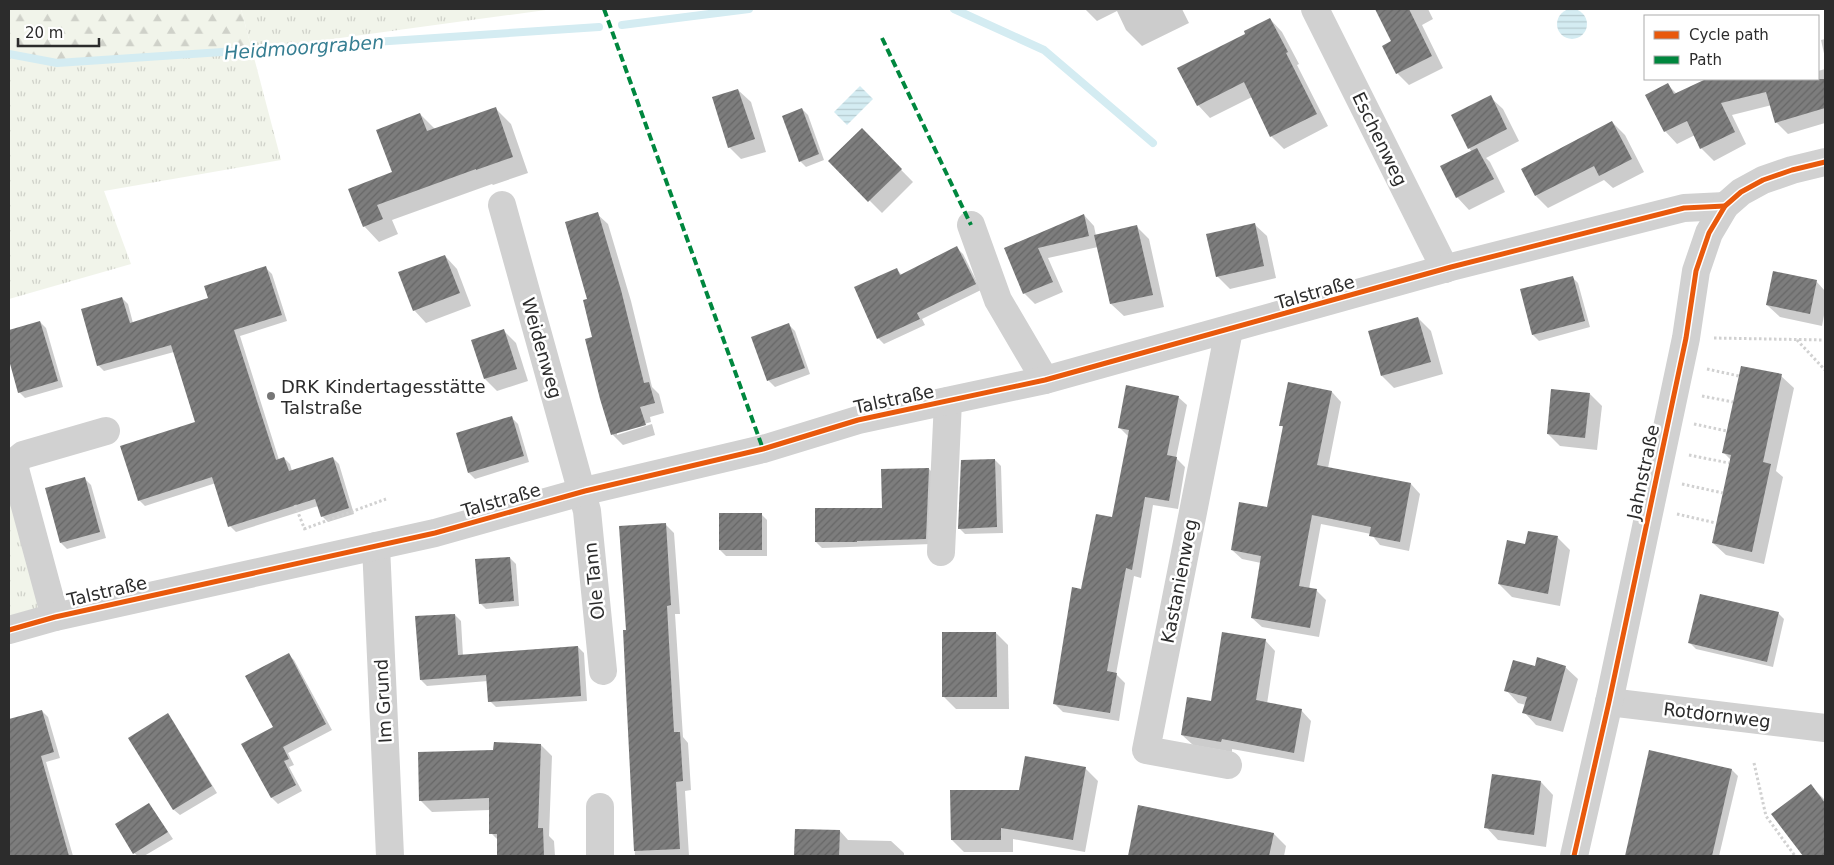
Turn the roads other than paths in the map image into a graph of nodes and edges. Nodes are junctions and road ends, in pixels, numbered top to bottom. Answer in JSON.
{"nodes":[{"id":1,"x":1315,"y":9,"type":"edge"},
{"id":2,"x":1825,"y":162,"type":"edge"},
{"id":3,"x":502,"y":205,"type":"dead end"},
{"id":4,"x":1725,"y":206,"type":"junction"},
{"id":5,"x":971,"y":225,"type":"dead end"},
{"id":6,"x":1445,"y":269,"type":"junction"},
{"id":7,"x":1229,"y":330,"type":"junction"},
{"id":8,"x":1045,"y":380,"type":"junction"},
{"id":9,"x":948,"y":401,"type":"junction"},
{"id":10,"x":106,"y":432,"type":"dead end"},
{"id":11,"x":582,"y":492,"type":"junction"},
{"id":12,"x":376,"y":546,"type":"junction"},
{"id":13,"x":941,"y":552,"type":"dead end"},
{"id":14,"x":55,"y":617,"type":"junction"},
{"id":15,"x":9,"y":630,"type":"edge"},
{"id":16,"x":603,"y":671,"type":"dead end"},
{"id":17,"x":1609,"y":702,"type":"junction"},
{"id":18,"x":1825,"y":728,"type":"edge"},
{"id":19,"x":1228,"y":765,"type":"dead end"},
{"id":20,"x":600,"y":807,"type":"dead end"},
{"id":21,"x":390,"y":856,"type":"edge"},
{"id":22,"x":600,"y":856,"type":"edge"},
{"id":23,"x":1574,"y":856,"type":"edge"}],
"edges":[{"from":1,"to":6,"type":"street","name":"Eschenweg"},
{"from":2,"to":4,"type":"street","name":"Jahnstraße"},
{"from":3,"to":11,"type":"street","name":"Weidenweg"},
{"from":4,"to":6,"type":"street","name":"Talstraße"},
{"from":4,"to":17,"type":"street","name":"Jahnstraße"},
{"from":5,"to":8,"type":"street"},
{"from":6,"to":7,"type":"street","name":"Talstraße"},
{"from":7,"to":8,"type":"street","name":"Talstraße"},
{"from":7,"to":19,"type":"street","name":"Kastanienweg"},
{"from":8,"to":9,"type":"street","name":"Talstraße"},
{"from":9,"to":11,"type":"street","name":"Talstraße"},
{"from":9,"to":13,"type":"street"},
{"from":10,"to":14,"type":"street"},
{"from":11,"to":12,"type":"street","name":"Talstraße"},
{"from":11,"to":16,"type":"street","name":"Ole Tann"},
{"from":12,"to":14,"type":"street","name":"Talstraße"},
{"from":12,"to":21,"type":"street","name":"Im Grund"},
{"from":14,"to":15,"type":"street","name":"Talstraße"},
{"from":17,"to":18,"type":"street","name":"Rotdornweg"},
{"from":17,"to":23,"type":"street","name":"Jahnstraße"},
{"from":20,"to":22,"type":"street"}]}
